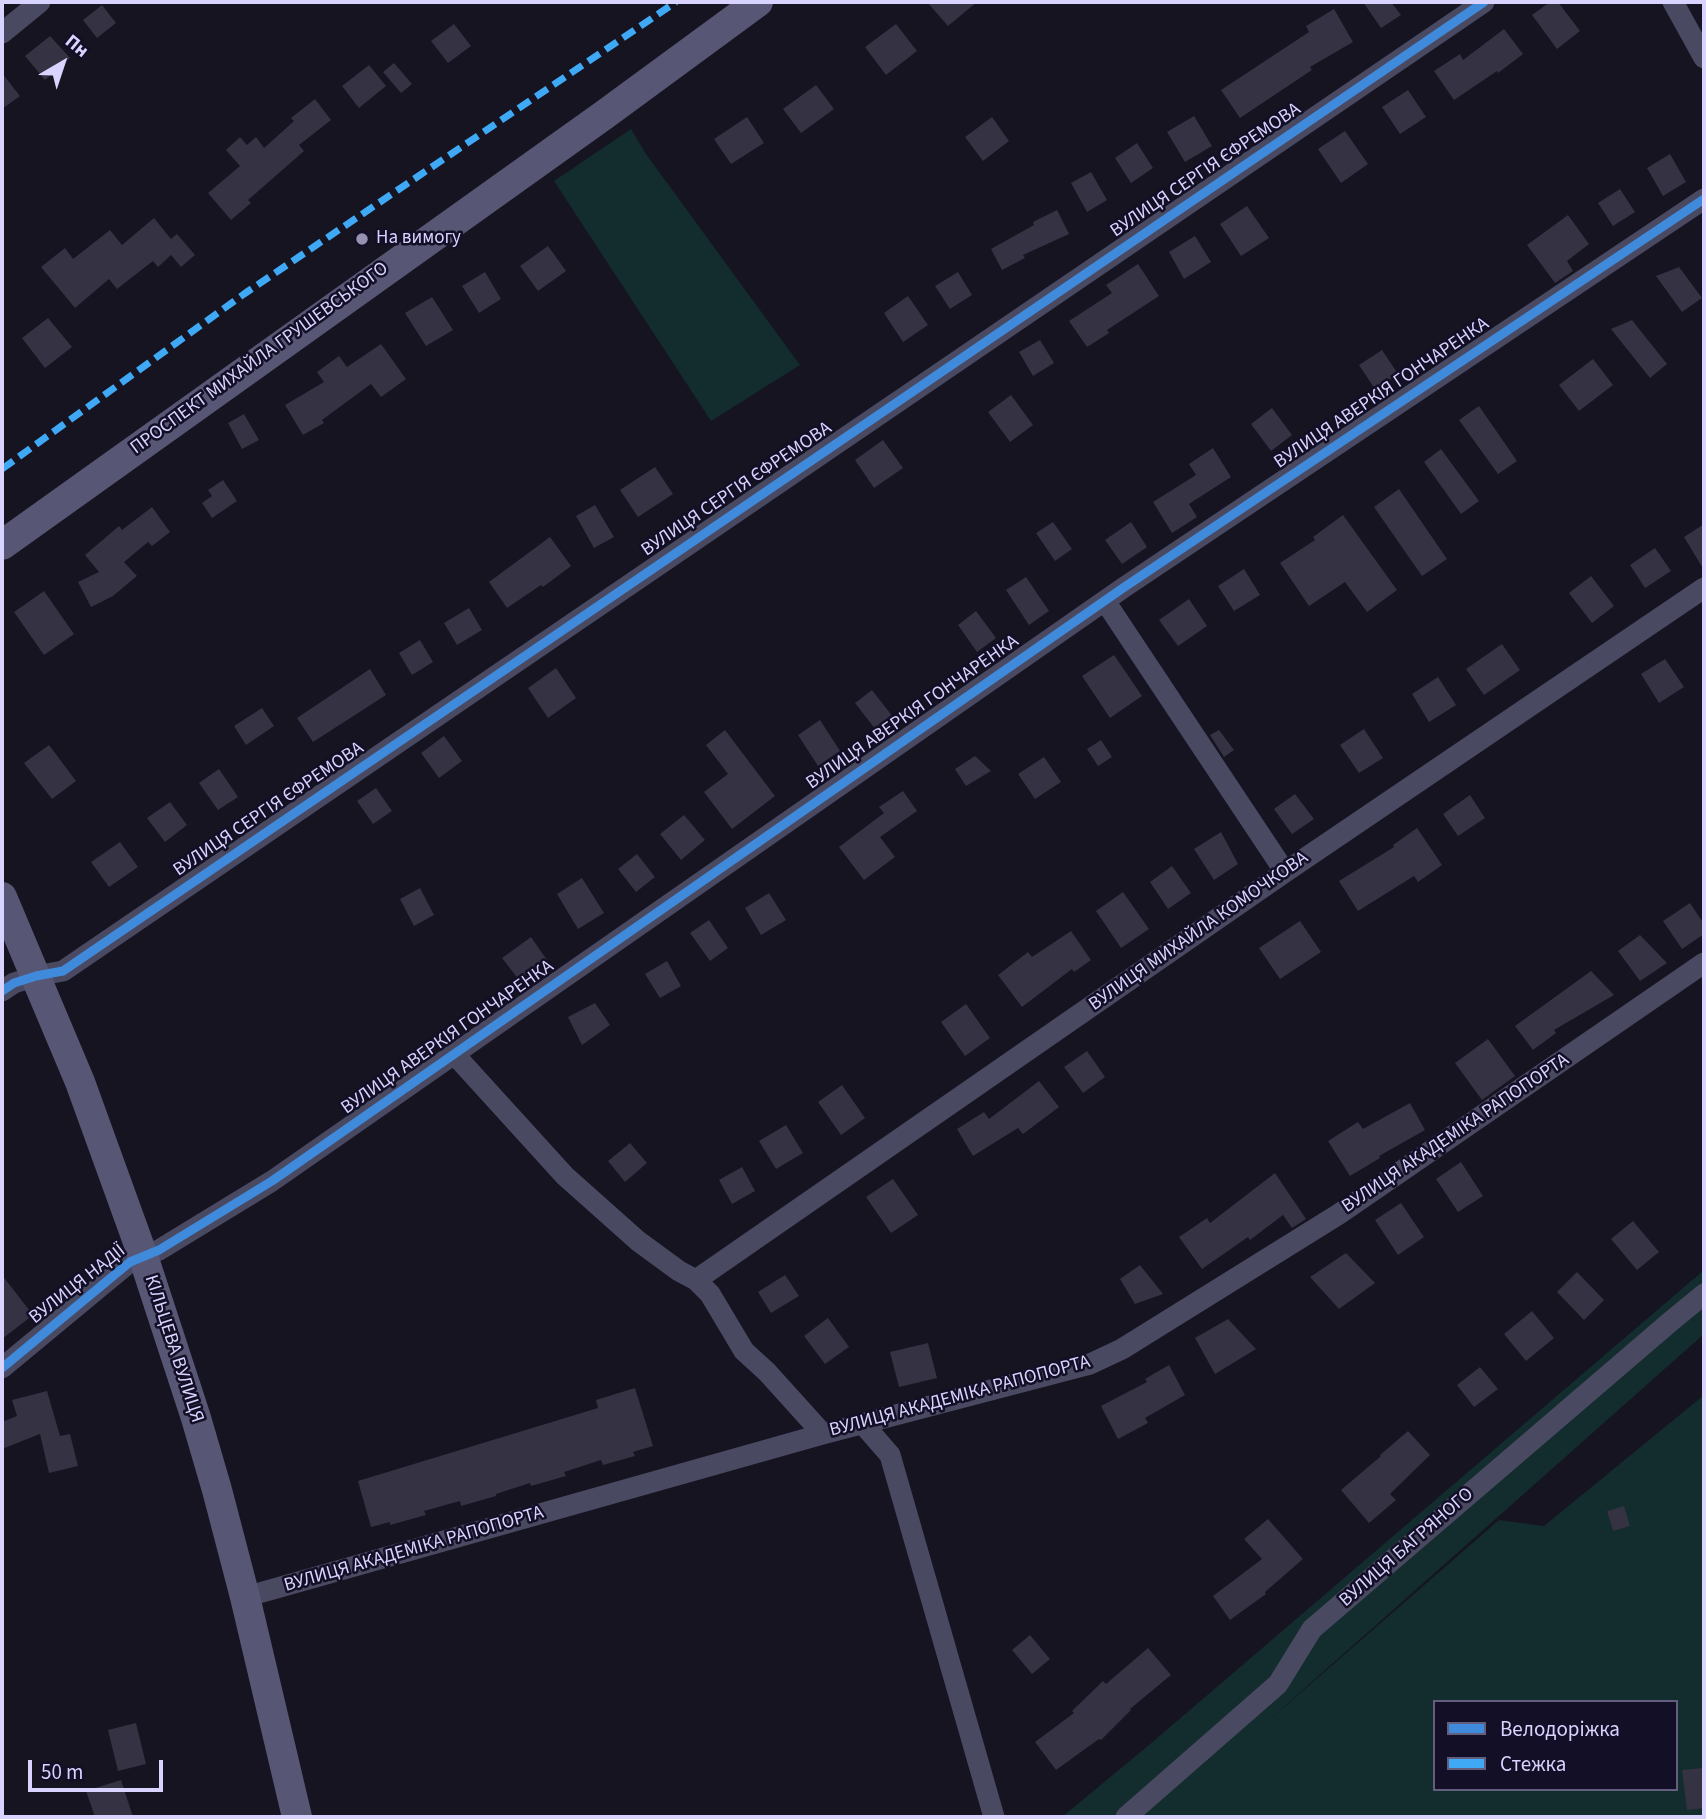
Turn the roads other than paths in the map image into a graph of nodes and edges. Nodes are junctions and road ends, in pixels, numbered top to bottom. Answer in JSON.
{"nodes":[{"id":1,"x":40,"y":2,"type":"edge"},
{"id":2,"x":758,"y":2,"type":"edge"},
{"id":3,"x":1485,"y":2,"type":"edge"},
{"id":4,"x":1673,"y":2,"type":"edge"},
{"id":5,"x":2,"y":33,"type":"edge"},
{"id":6,"x":1704,"y":58,"type":"edge"},
{"id":7,"x":1704,"y":200,"type":"edge"},
{"id":8,"x":2,"y":545,"type":"edge"},
{"id":9,"x":1704,"y":588,"type":"edge"},
{"id":10,"x":1105,"y":601,"type":"junction"},
{"id":11,"x":1285,"y":872,"type":"junction"},
{"id":12,"x":2,"y":897,"type":"edge"},
{"id":13,"x":1704,"y":963,"type":"edge"},
{"id":14,"x":36,"y":976,"type":"junction"},
{"id":15,"x":2,"y":991,"type":"edge"},
{"id":16,"x":455,"y":1055,"type":"junction"},
{"id":17,"x":143,"y":1256,"type":"junction"},
{"id":18,"x":696,"y":1280,"type":"junction"},
{"id":19,"x":1704,"y":1294,"type":"edge"},
{"id":20,"x":2,"y":1368,"type":"edge"},
{"id":21,"x":863,"y":1424,"type":"junction"},
{"id":22,"x":823,"y":1434,"type":"junction"},
{"id":23,"x":245,"y":1597,"type":"junction"},
{"id":24,"x":297,"y":1817,"type":"edge"},
{"id":25,"x":994,"y":1817,"type":"edge"},
{"id":26,"x":1126,"y":1817,"type":"edge"}],
"edges":[{"from":1,"to":5,"type":"street"},
{"from":2,"to":8,"type":"main road","name":"ПРОСПЕКТ МИХАЙЛА ГРУШЕВСЬКОГО"},
{"from":3,"to":14,"type":"street","name":"ВУЛИЦЯ СЕРГІЯ ЄФРЕМОВА"},
{"from":4,"to":6,"type":"street"},
{"from":7,"to":10,"type":"street","name":"ВУЛИЦЯ АВЕРКІЯ ГОНЧАРЕНКА"},
{"from":9,"to":11,"type":"street","name":"ВУЛИЦЯ МИХАЙЛА КОМОЧКОВА"},
{"from":10,"to":11,"type":"street"},
{"from":10,"to":16,"type":"street","name":"ВУЛИЦЯ АВЕРКІЯ ГОНЧАРЕНКА"},
{"from":11,"to":18,"type":"street","name":"ВУЛИЦЯ МИХАЙЛА КОМОЧКОВА"},
{"from":12,"to":14,"type":"main road","name":"КІЛЬЦЕВА ВУЛИЦЯ"},
{"from":13,"to":21,"type":"street","name":"ВУЛИЦЯ АКАДЕМІКА РАПОПОРТА"},
{"from":14,"to":15,"type":"street","name":"ВУЛИЦЯ СЕРГІЯ ЄФРЕМОВА"},
{"from":14,"to":17,"type":"main road","name":"КІЛЬЦЕВА ВУЛИЦЯ"},
{"from":16,"to":17,"type":"street","name":"ВУЛИЦЯ АВЕРКІЯ ГОНЧАРЕНКА"},
{"from":16,"to":18,"type":"street"},
{"from":17,"to":20,"type":"street","name":"ВУЛИЦЯ НАДІЇ"},
{"from":17,"to":23,"type":"main road","name":"КІЛЬЦЕВА ВУЛИЦЯ"},
{"from":18,"to":22,"type":"street"},
{"from":19,"to":26,"type":"street","name":"ВУЛИЦЯ БАГРЯНОГО"},
{"from":21,"to":22,"type":"street","name":"ВУЛИЦЯ АКАДЕМІКА РАПОПОРТА"},
{"from":21,"to":25,"type":"street"},
{"from":22,"to":23,"type":"street","name":"ВУЛИЦЯ АКАДЕМІКА РАПОПОРТА"},
{"from":23,"to":24,"type":"main road","name":"КІЛЬЦЕВА ВУЛИЦЯ"}]}
